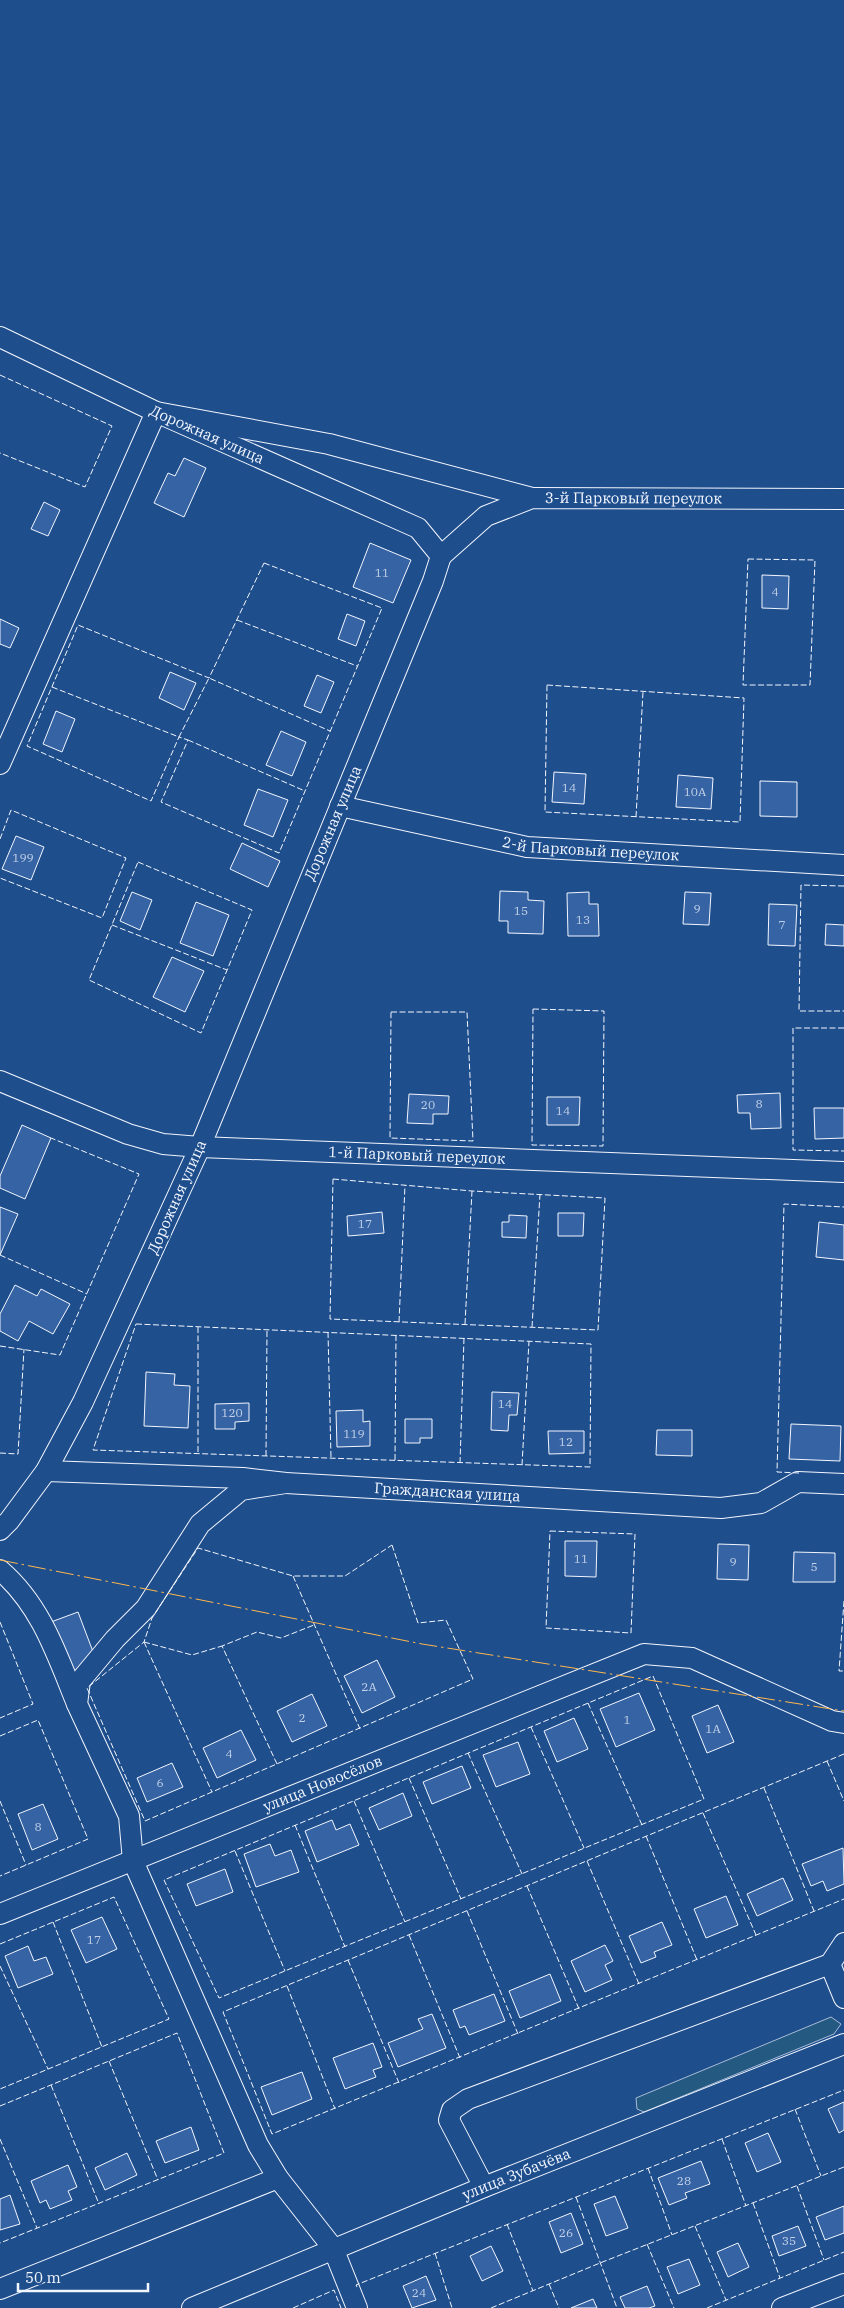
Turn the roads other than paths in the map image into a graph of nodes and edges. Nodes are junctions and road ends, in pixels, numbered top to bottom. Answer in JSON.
{"nodes":[{"id":1,"x":0,"y":337,"type":"edge"},
{"id":2,"x":156,"y":412,"type":"junction"},
{"id":3,"x":532,"y":498,"type":"junction"},
{"id":4,"x":844,"y":499,"type":"edge"},
{"id":5,"x":441,"y":556,"type":"junction"},
{"id":6,"x":0,"y":764,"type":"edge"},
{"id":7,"x":340,"y":806,"type":"junction"},
{"id":8,"x":844,"y":865,"type":"edge"},
{"id":9,"x":0,"y":1081,"type":"edge"},
{"id":10,"x":200,"y":1147,"type":"junction"},
{"id":11,"x":844,"y":1172,"type":"edge"},
{"id":12,"x":46,"y":1472,"type":"junction"},
{"id":13,"x":286,"y":1483,"type":"junction"},
{"id":14,"x":844,"y":1484,"type":"edge"},
{"id":15,"x":0,"y":1530,"type":"edge"},
{"id":16,"x":0,"y":1570,"type":"edge"},
{"id":17,"x":77,"y":1704,"type":"junction"},
{"id":18,"x":844,"y":1723,"type":"edge"},
{"id":19,"x":133,"y":1861,"type":"junction"},
{"id":20,"x":0,"y":1914,"type":"edge"},
{"id":21,"x":844,"y":1943,"type":"edge"},
{"id":22,"x":830,"y":1964,"type":"junction"},
{"id":23,"x":844,"y":1998,"type":"edge"},
{"id":24,"x":844,"y":2044,"type":"edge"},
{"id":25,"x":278,"y":2178,"type":"junction"},
{"id":26,"x":484,"y":2187,"type":"junction"},
{"id":27,"x":333,"y":2248,"type":"junction"},
{"id":28,"x":844,"y":2284,"type":"edge"},
{"id":29,"x":0,"y":2289,"type":"edge"},
{"id":30,"x":192,"y":2308,"type":"edge"},
{"id":31,"x":356,"y":2308,"type":"edge"},
{"id":32,"x":782,"y":2308,"type":"edge"}],
"edges":[{"from":1,"to":2,"type":"street","name":"Дорожная улица"},
{"from":2,"to":3,"type":"street"},
{"from":2,"to":5,"type":"street","name":"Дорожная улица"},
{"from":2,"to":6,"type":"street"},
{"from":3,"to":4,"type":"street","name":"3-й Парковый переулок"},
{"from":3,"to":5,"type":"street","name":"3-й Парковый переулок"},
{"from":5,"to":7,"type":"street","name":"Дорожная улица"},
{"from":7,"to":8,"type":"street","name":"2-й Парковый переулок"},
{"from":7,"to":10,"type":"street","name":"Дорожная улица"},
{"from":9,"to":10,"type":"street","name":"1-й Парковый переулок"},
{"from":10,"to":11,"type":"street","name":"1-й Парковый переулок"},
{"from":10,"to":12,"type":"street","name":"Дорожная улица"},
{"from":12,"to":13,"type":"street","name":"Гражданская улица"},
{"from":12,"to":15,"type":"street","name":"Дорожная улица"},
{"from":13,"to":14,"type":"street","name":"Гражданская улица"},
{"from":13,"to":17,"type":"street"},
{"from":16,"to":17,"type":"street"},
{"from":17,"to":19,"type":"street"},
{"from":18,"to":19,"type":"street","name":"улица Новосёлов"},
{"from":19,"to":20,"type":"street","name":"улица Новосёлов"},
{"from":19,"to":25,"type":"street"},
{"from":21,"to":22,"type":"street"},
{"from":22,"to":23,"type":"street"},
{"from":22,"to":26,"type":"street"},
{"from":24,"to":26,"type":"street","name":"улица Зубачёва"},
{"from":25,"to":27,"type":"street"},
{"from":25,"to":29,"type":"street"},
{"from":26,"to":27,"type":"street","name":"улица Зубачёва"},
{"from":27,"to":30,"type":"street","name":"улица Зубачёва"},
{"from":27,"to":31,"type":"street"},
{"from":28,"to":32,"type":"street"}]}
